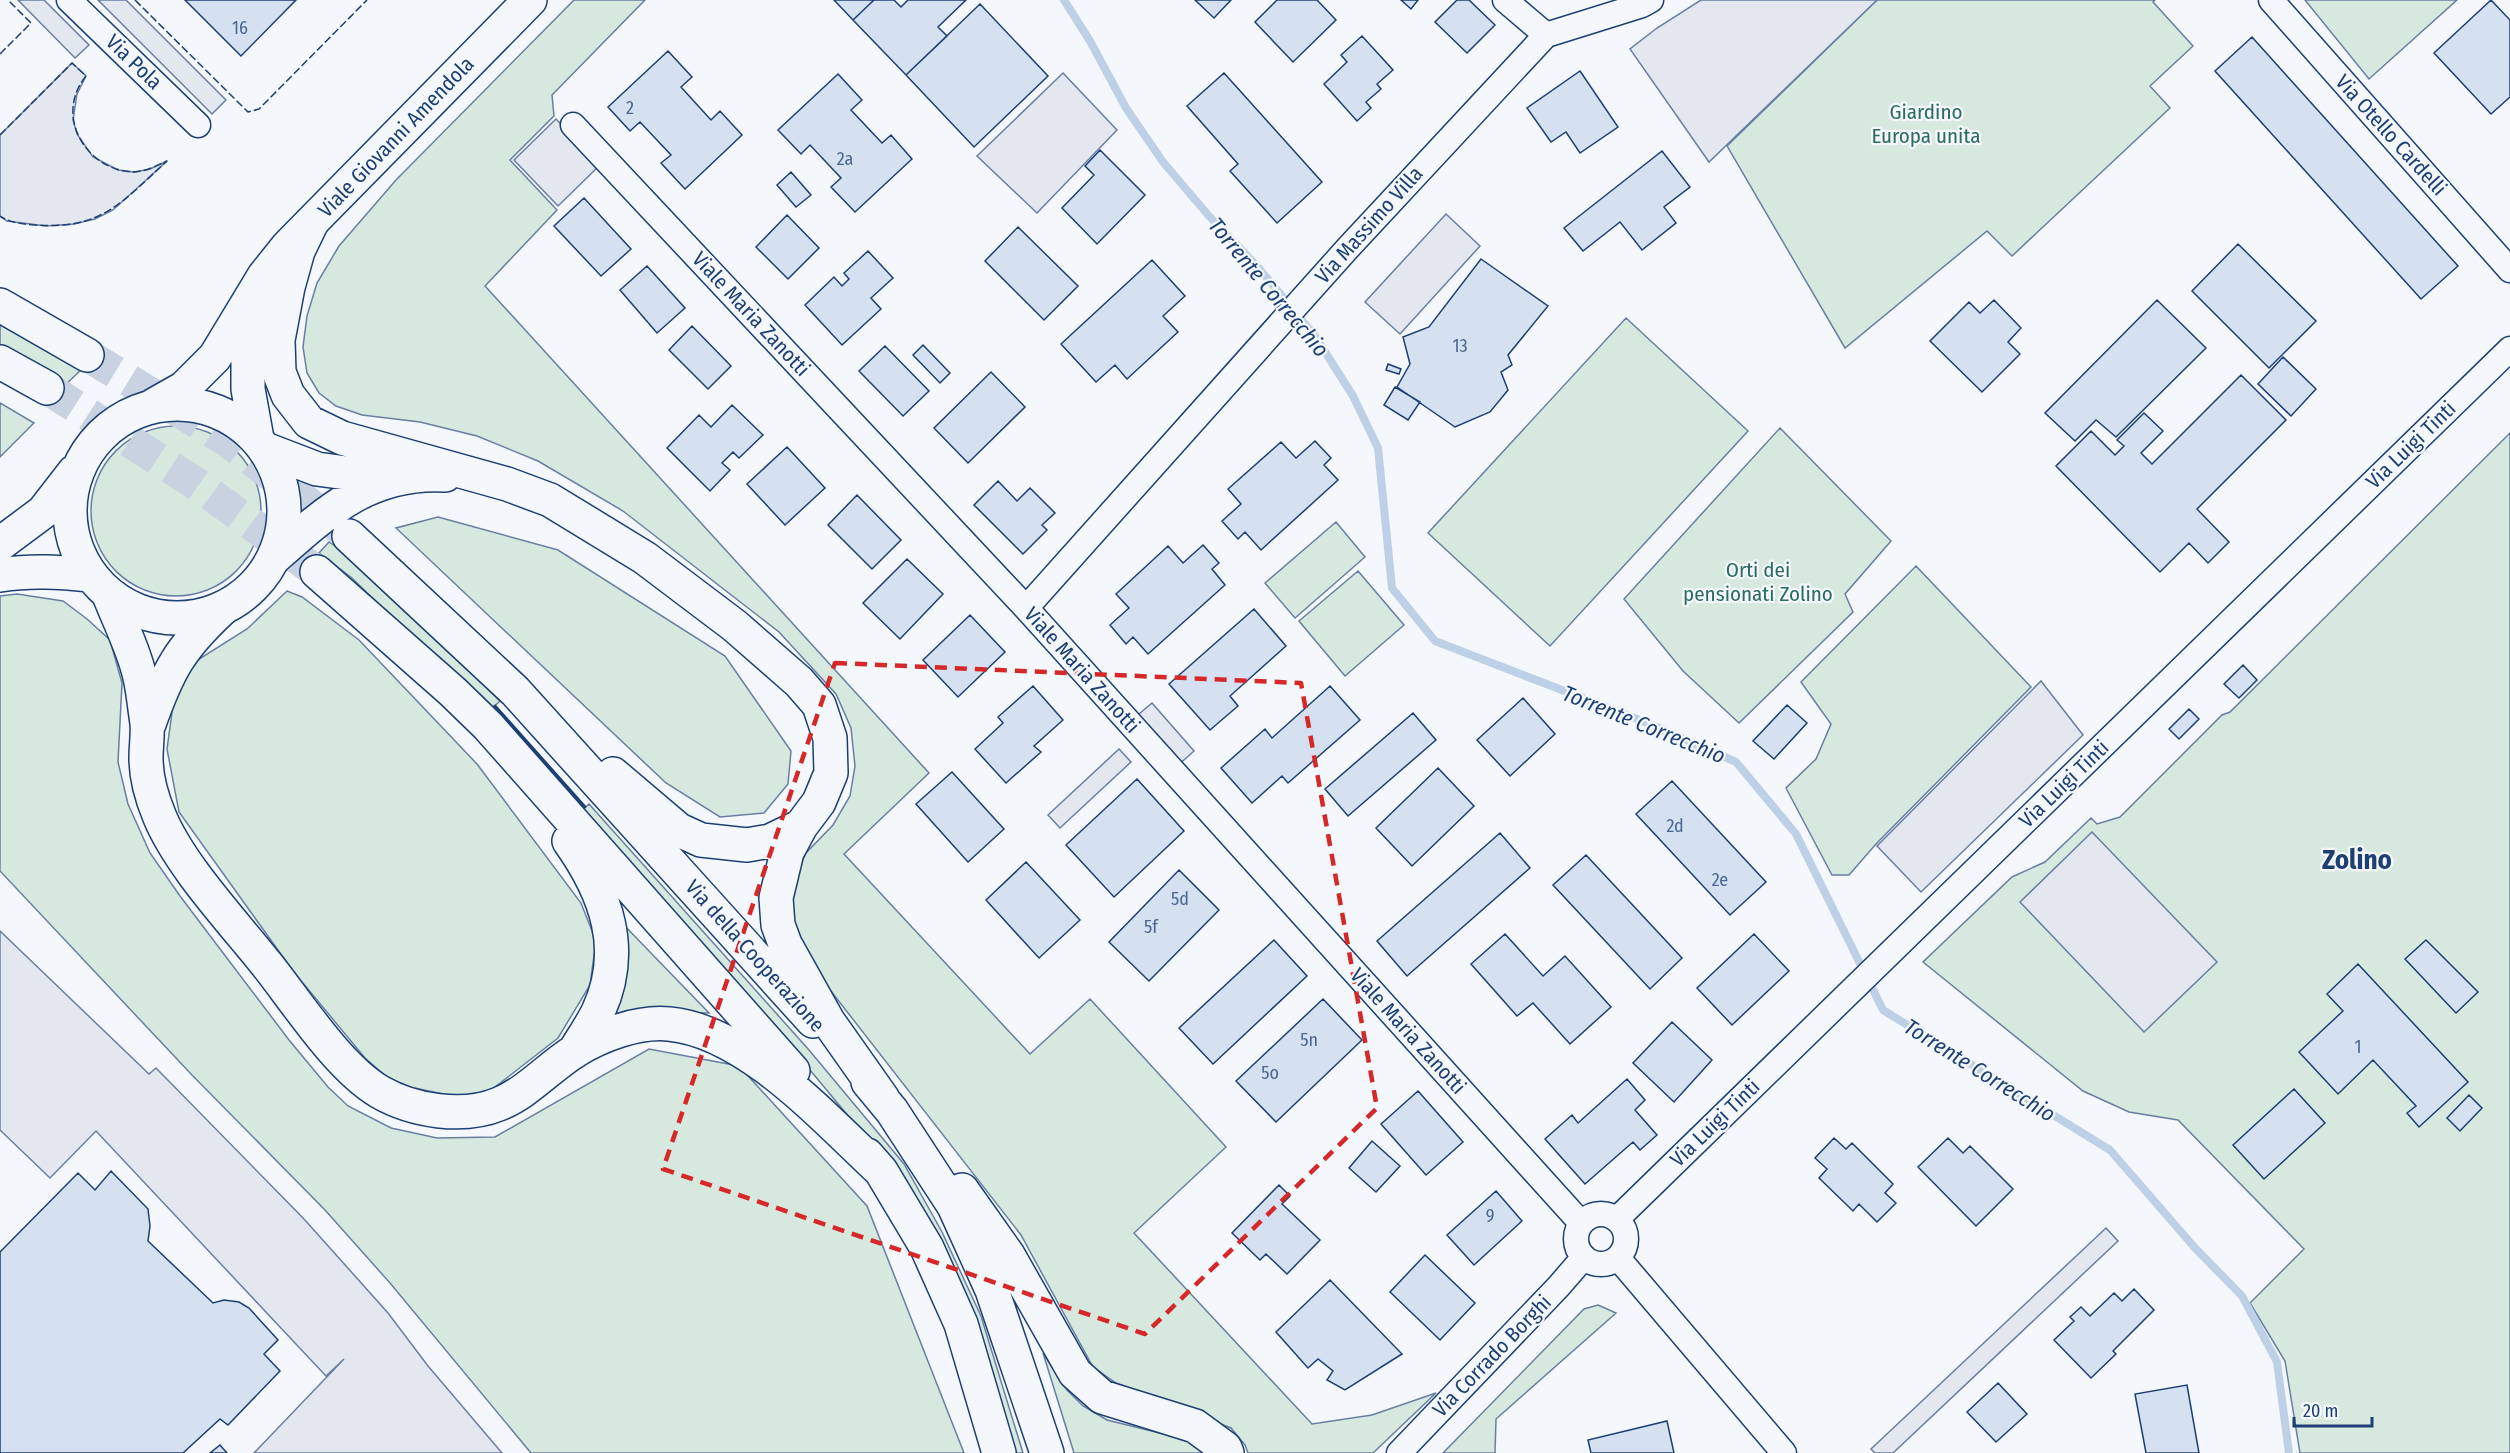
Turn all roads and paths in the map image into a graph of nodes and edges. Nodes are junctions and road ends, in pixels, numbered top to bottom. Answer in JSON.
{"nodes":[{"id":1,"x":69,"y":0,"type":"edge"},
{"id":2,"x":530,"y":0,"type":"edge"},
{"id":3,"x":1505,"y":0,"type":"edge"},
{"id":4,"x":1651,"y":0,"type":"edge"},
{"id":5,"x":2271,"y":0,"type":"edge"},
{"id":6,"x":1546,"y":35,"type":"junction"},
{"id":7,"x":198,"y":125,"type":"dead end"},
{"id":8,"x":573,"y":125,"type":"dead end"},
{"id":9,"x":312,"y":222,"type":"junction"},
{"id":10,"x":2510,"y":270,"type":"edge"},
{"id":11,"x":264,"y":276,"type":"junction"},
{"id":12,"x":0,"y":305,"type":"edge"},
{"id":13,"x":2510,"y":349,"type":"edge"},
{"id":14,"x":87,"y":355,"type":"tunnel mouth"},
{"id":15,"x":0,"y":362,"type":"edge"},
{"id":16,"x":47,"y":388,"type":"tunnel mouth"},
{"id":17,"x":150,"y":407,"type":"junction"},
{"id":18,"x":261,"y":444,"type":"junction"},
{"id":19,"x":84,"y":458,"type":"junction"},
{"id":20,"x":477,"y":477,"type":"junction"},
{"id":21,"x":394,"y":480,"type":"junction"},
{"id":22,"x":349,"y":536,"type":"tunnel mouth"},
{"id":23,"x":0,"y":544,"type":"edge"},
{"id":24,"x":275,"y":557,"type":"junction"},
{"id":25,"x":316,"y":572,"type":"tunnel mouth"},
{"id":26,"x":0,"y":575,"type":"edge"},
{"id":27,"x":100,"y":585,"type":"junction"},
{"id":28,"x":1026,"y":608,"type":"junction"},
{"id":29,"x":222,"y":609,"type":"junction"},
{"id":30,"x":515,"y":691,"type":"junction"},
{"id":31,"x":488,"y":726,"type":"junction"},
{"id":32,"x":147,"y":729,"type":"junction"},
{"id":33,"x":801,"y":826,"type":"junction"},
{"id":34,"x":574,"y":1052,"type":"junction"},
{"id":35,"x":887,"y":1105,"type":"junction"},
{"id":36,"x":881,"y":1171,"type":"junction"},
{"id":37,"x":1617,"y":1219,"type":"junction"},
{"id":38,"x":1581,"y":1223,"type":"junction"},
{"id":39,"x":1584,"y":1257,"type":"junction"},
{"id":40,"x":1618,"y":1258,"type":"junction"},
{"id":41,"x":999,"y":1453,"type":"edge"},
{"id":42,"x":1047,"y":1453,"type":"edge"},
{"id":43,"x":1227,"y":1453,"type":"edge"},
{"id":44,"x":1399,"y":1453,"type":"edge"},
{"id":45,"x":1784,"y":1453,"type":"edge"}],
"edges":[{"from":1,"to":7,"type":"street","name":"Via Pola"},
{"from":2,"to":9,"type":"main road","name":"Viale Giovanni Amendola"},
{"from":3,"to":6,"type":"street"},
{"from":4,"to":6,"type":"street","name":"Via Massimo Villa"},
{"from":5,"to":10,"type":"street","name":"Via Otello Cardelli"},
{"from":6,"to":28,"type":"street","name":"Via Massimo Villa"},
{"from":8,"to":28,"type":"street","name":"Viale Maria Zanotti"},
{"from":9,"to":11,"type":"main road","name":"Viale Giovanni Amendola"},
{"from":9,"to":20,"type":"main road"},
{"from":11,"to":17,"type":"main road","name":"Viale Giovanni Amendola"},
{"from":11,"to":18,"type":"main road","name":"Viale Giovanni Amendola"},
{"from":12,"to":14,"type":"main road"},
{"from":13,"to":37,"type":"street","name":"Via Luigi Tinti"},
{"from":15,"to":16,"type":"main road"},
{"from":17,"to":18,"type":"main road"},
{"from":17,"to":19,"type":"main road"},
{"from":18,"to":21,"type":"main road"},
{"from":18,"to":24,"type":"main road"},
{"from":19,"to":23,"type":"main road"},
{"from":19,"to":27,"type":"main road"},
{"from":20,"to":21,"type":"main road"},
{"from":20,"to":33,"type":"main road"},
{"from":21,"to":24,"type":"main road"},
{"from":22,"to":30,"type":"main road","name":"Via della Cooperazione"},
{"from":24,"to":29,"type":"main road"},
{"from":25,"to":31,"type":"main road"},
{"from":26,"to":27,"type":"main road"},
{"from":27,"to":29,"type":"main road"},
{"from":27,"to":32,"type":"main road"},
{"from":28,"to":38,"type":"street","name":"Viale Maria Zanotti"},
{"from":29,"to":32,"type":"main road"},
{"from":30,"to":33,"type":"main road"},
{"from":30,"to":35,"type":"main road","name":"Via della Cooperazione"},
{"from":31,"to":34,"type":"main road"},
{"from":31,"to":36,"type":"main road"},
{"from":32,"to":34,"type":"main road"},
{"from":33,"to":35,"type":"main road"},
{"from":34,"to":36,"type":"main road"},
{"from":35,"to":42,"type":"main road","name":"Via della Cooperazione"},
{"from":35,"to":43,"type":"main road"},
{"from":36,"to":41,"type":"main road"},
{"from":37,"to":38,"type":"street"},
{"from":37,"to":40,"type":"street"},
{"from":38,"to":39,"type":"street"},
{"from":39,"to":40,"type":"street"},
{"from":39,"to":44,"type":"street","name":"Via Corrado Borghi"},
{"from":40,"to":45,"type":"street"}]}
